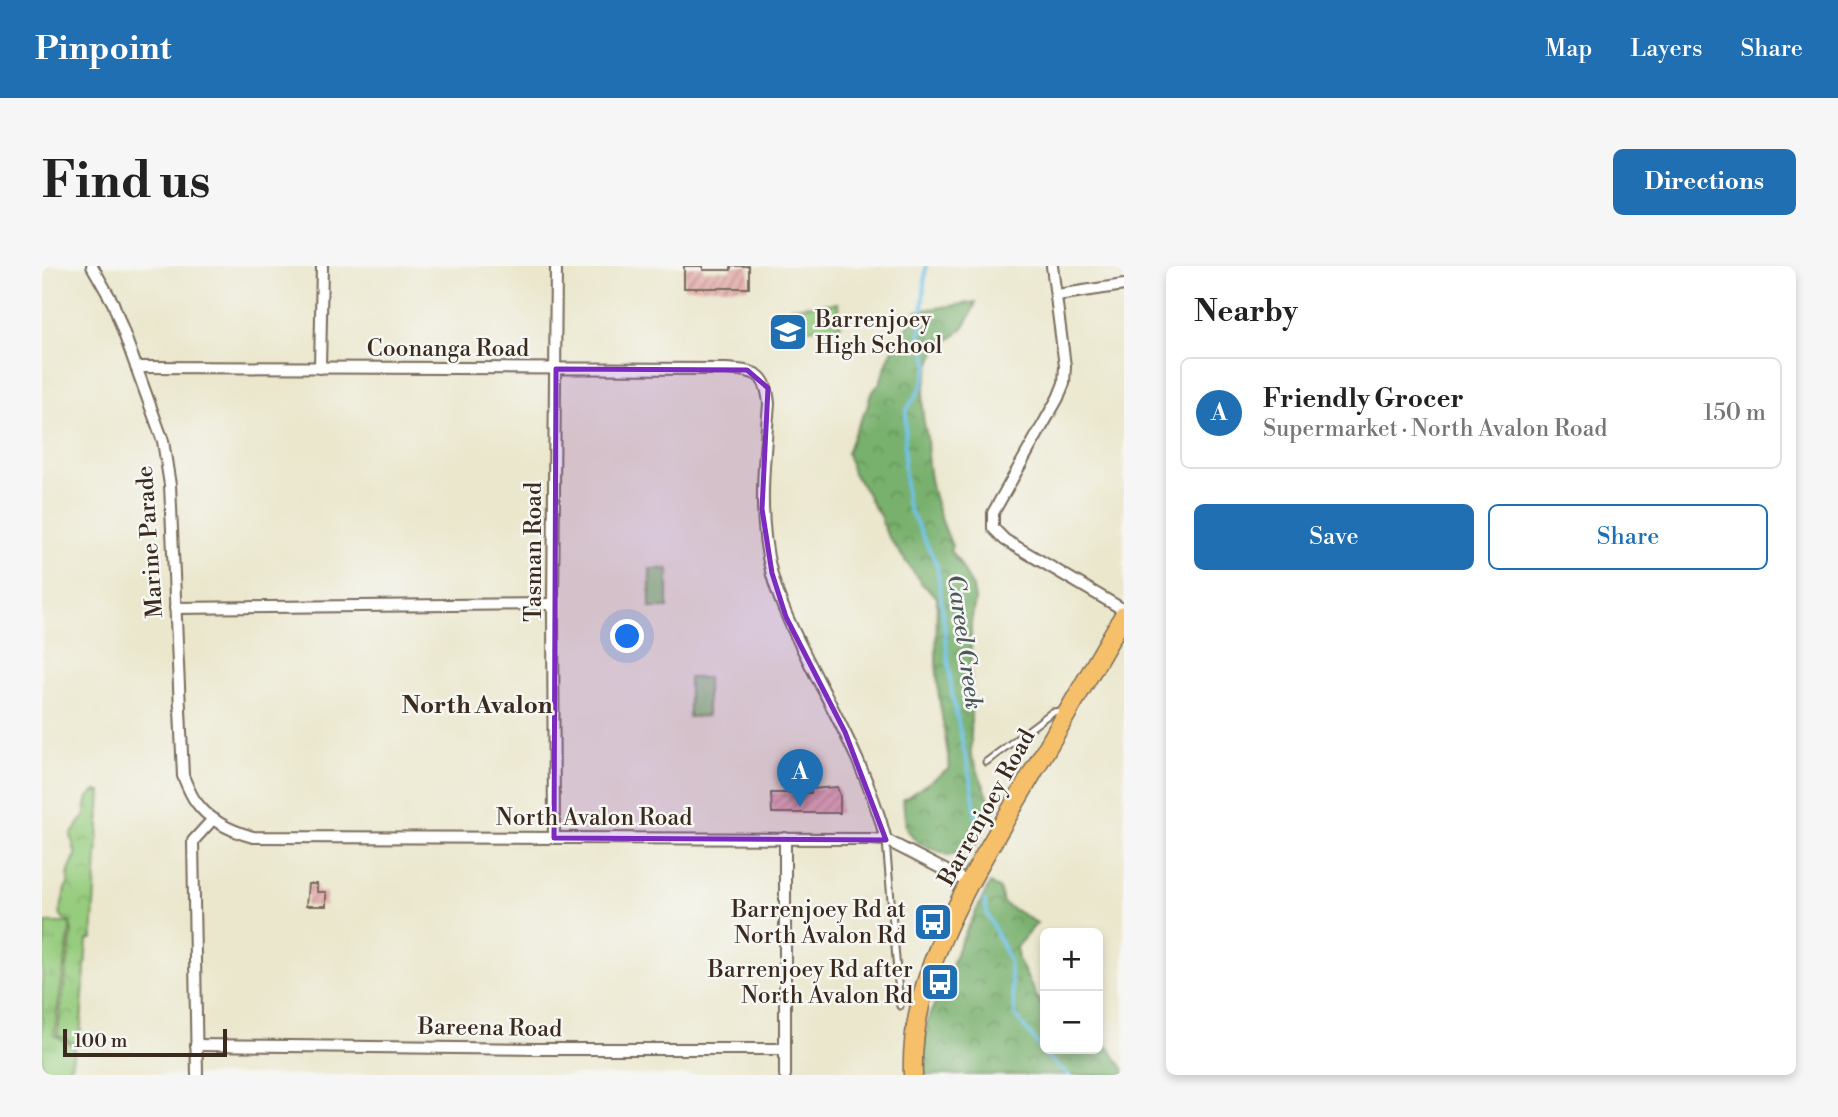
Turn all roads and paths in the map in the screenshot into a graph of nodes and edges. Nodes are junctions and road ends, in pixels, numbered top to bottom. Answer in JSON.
{"nodes":[{"id":1,"x":92,"y":266,"type":"edge"},
{"id":2,"x":322,"y":266,"type":"edge"},
{"id":3,"x":556,"y":266,"type":"edge"},
{"id":4,"x":1052,"y":266,"type":"edge"},
{"id":5,"x":1124,"y":285,"type":"edge"},
{"id":6,"x":1057,"y":295,"type":"junction"},
{"id":7,"x":136,"y":367,"type":"junction"},
{"id":8,"x":320,"y":368,"type":"junction"},
{"id":9,"x":556,"y":369,"type":"junction"},
{"id":10,"x":553,"y":604,"type":"junction"},
{"id":11,"x":175,"y":608,"type":"junction"},
{"id":12,"x":1124,"y":613,"type":"edge"},
{"id":13,"x":1069,"y":710,"type":"junction"},
{"id":14,"x":986,"y":762,"type":"dead end"},
{"id":15,"x":213,"y":819,"type":"junction"},
{"id":16,"x":554,"y":838,"type":"junction"},
{"id":17,"x":785,"y":838,"type":"junction"},
{"id":18,"x":886,"y":840,"type":"junction"},
{"id":19,"x":970,"y":883,"type":"junction"},
{"id":20,"x":900,"y":1006,"type":"dead end"},
{"id":21,"x":196,"y":1045,"type":"junction"},
{"id":22,"x":785,"y":1049,"type":"junction"},
{"id":23,"x":197,"y":1075,"type":"edge"},
{"id":24,"x":785,"y":1075,"type":"edge"},
{"id":25,"x":913,"y":1075,"type":"edge"}],
"edges":[{"from":1,"to":7,"type":"street","name":"Marine Parade"},
{"from":2,"to":8,"type":"street"},
{"from":3,"to":9,"type":"street","name":"Tasman Road"},
{"from":4,"to":6,"type":"street"},
{"from":5,"to":6,"type":"street"},
{"from":6,"to":12,"type":"street"},
{"from":7,"to":8,"type":"street","name":"Coonanga Road"},
{"from":7,"to":11,"type":"street","name":"Marine Parade"},
{"from":8,"to":9,"type":"street","name":"Coonanga Road"},
{"from":9,"to":10,"type":"street","name":"Tasman Road"},
{"from":9,"to":18,"type":"street","name":"Coonanga Road"},
{"from":10,"to":11,"type":"street"},
{"from":10,"to":16,"type":"street","name":"Tasman Road"},
{"from":11,"to":15,"type":"street","name":"Marine Parade"},
{"from":12,"to":13,"type":"main road","name":"Barrenjoey Road"},
{"from":13,"to":14,"type":"lane"},
{"from":13,"to":19,"type":"main road","name":"Barrenjoey Road"},
{"from":15,"to":16,"type":"street","name":"North Avalon Road"},
{"from":15,"to":21,"type":"street"},
{"from":16,"to":17,"type":"street","name":"North Avalon Road"},
{"from":17,"to":18,"type":"street","name":"North Avalon Road"},
{"from":17,"to":22,"type":"street"},
{"from":18,"to":19,"type":"street","name":"North Avalon Road"},
{"from":18,"to":20,"type":"lane"},
{"from":19,"to":25,"type":"main road","name":"Barrenjoey Road"},
{"from":21,"to":22,"type":"street","name":"Bareena Road"},
{"from":21,"to":23,"type":"street"},
{"from":22,"to":24,"type":"street"}]}
